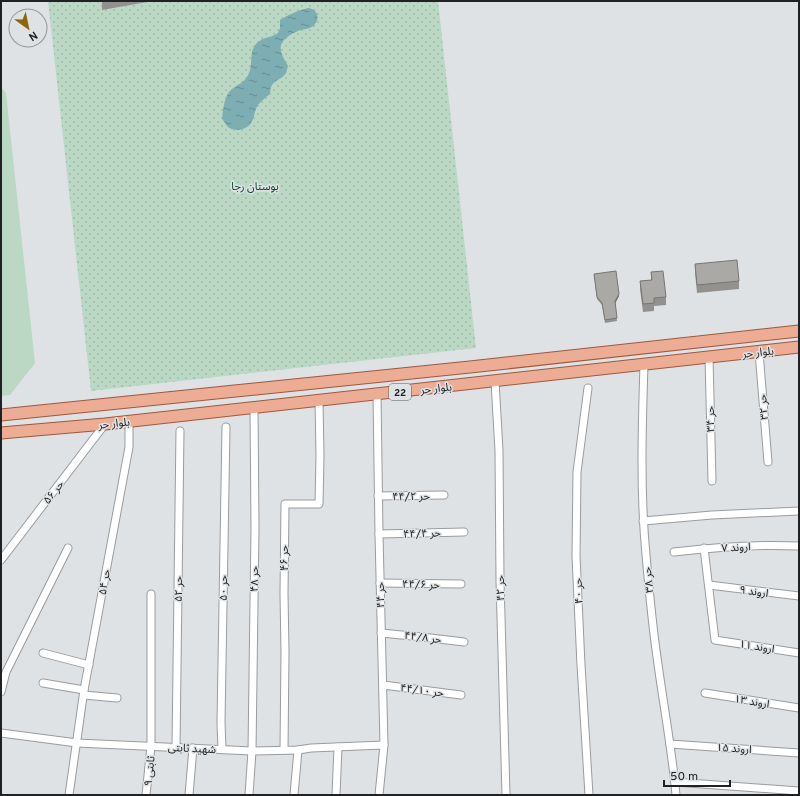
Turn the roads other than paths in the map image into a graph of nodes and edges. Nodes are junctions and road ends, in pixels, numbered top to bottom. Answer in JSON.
{"nodes":[{"id":1,"x":799,"y":331,"type":"edge"},
{"id":2,"x":799,"y":347,"type":"edge"},
{"id":3,"x":759,"y":352,"type":"junction"},
{"id":4,"x":709,"y":357,"type":"junction"},
{"id":5,"x":644,"y":364,"type":"junction"},
{"id":6,"x":495,"y":381,"type":"junction"},
{"id":7,"x":588,"y":388,"type":"dead end"},
{"id":8,"x":377,"y":394,"type":"junction"},
{"id":9,"x":319,"y":400,"type":"junction"},
{"id":10,"x":254,"y":408,"type":"junction"},
{"id":11,"x":16,"y":414,"type":"junction"},
{"id":12,"x":1,"y":415,"type":"edge"},
{"id":13,"x":130,"y":421,"type":"junction"},
{"id":14,"x":105,"y":424,"type":"junction"},
{"id":15,"x":226,"y":427,"type":"dead end"},
{"id":16,"x":18,"y":431,"type":"junction"},
{"id":17,"x":180,"y":432,"type":"dead end"},
{"id":18,"x":1,"y":433,"type":"edge"},
{"id":19,"x":768,"y":462,"type":"dead end"},
{"id":20,"x":712,"y":481,"type":"dead end"},
{"id":21,"x":444,"y":495,"type":"dead end"},
{"id":22,"x":378,"y":496,"type":"junction"},
{"id":23,"x":799,"y":511,"type":"edge"},
{"id":24,"x":643,"y":521,"type":"junction"},
{"id":25,"x":464,"y":532,"type":"dead end"},
{"id":26,"x":379,"y":534,"type":"junction"},
{"id":27,"x":799,"y":546,"type":"edge"},
{"id":28,"x":68,"y":548,"type":"dead end"},
{"id":29,"x":704,"y":548,"type":"junction"},
{"id":30,"x":674,"y":552,"type":"dead end"},
{"id":31,"x":1,"y":560,"type":"edge"},
{"id":32,"x":380,"y":583,"type":"junction"},
{"id":33,"x":461,"y":584,"type":"dead end"},
{"id":34,"x":709,"y":585,"type":"junction"},
{"id":35,"x":151,"y":594,"type":"dead end"},
{"id":36,"x":799,"y":596,"type":"edge"},
{"id":37,"x":381,"y":633,"type":"junction"},
{"id":38,"x":464,"y":642,"type":"dead end"},
{"id":39,"x":43,"y":653,"type":"dead end"},
{"id":40,"x":799,"y":653,"type":"edge"},
{"id":41,"x":89,"y":664,"type":"junction"},
{"id":42,"x":44,"y":683,"type":"dead end"},
{"id":43,"x":383,"y":685,"type":"junction"},
{"id":44,"x":1,"y":692,"type":"edge"},
{"id":45,"x":84,"y":693,"type":"junction"},
{"id":46,"x":705,"y":693,"type":"dead end"},
{"id":47,"x":461,"y":695,"type":"dead end"},
{"id":48,"x":117,"y":698,"type":"dead end"},
{"id":49,"x":799,"y":708,"type":"edge"},
{"id":50,"x":1,"y":733,"type":"edge"},
{"id":51,"x":77,"y":743,"type":"junction"},
{"id":52,"x":670,"y":744,"type":"junction"},
{"id":53,"x":384,"y":745,"type":"junction"},
{"id":54,"x":151,"y":746,"type":"junction"},
{"id":55,"x":176,"y":747,"type":"junction"},
{"id":56,"x":338,"y":747,"type":"junction"},
{"id":57,"x":193,"y":748,"type":"junction"},
{"id":58,"x":222,"y":749,"type":"junction"},
{"id":59,"x":284,"y":750,"type":"junction"},
{"id":60,"x":298,"y":750,"type":"junction"},
{"id":61,"x":252,"y":751,"type":"junction"},
{"id":62,"x":799,"y":753,"type":"edge"},
{"id":63,"x":675,"y":782,"type":"junction"},
{"id":64,"x":799,"y":791,"type":"edge"},
{"id":65,"x":69,"y":795,"type":"edge"},
{"id":66,"x":146,"y":795,"type":"edge"},
{"id":67,"x":189,"y":795,"type":"edge"},
{"id":68,"x":249,"y":795,"type":"edge"},
{"id":69,"x":294,"y":795,"type":"edge"},
{"id":70,"x":336,"y":795,"type":"edge"},
{"id":71,"x":379,"y":795,"type":"edge"},
{"id":72,"x":506,"y":795,"type":"edge"},
{"id":73,"x":589,"y":795,"type":"edge"},
{"id":74,"x":676,"y":795,"type":"edge"}],
"edges":[{"from":1,"to":11,"type":"main road","name":"بلوار حر","number":"22"},
{"from":2,"to":3,"type":"main road","name":"بلوار حر","number":"22"},
{"from":3,"to":4,"type":"main road","name":"بلوار حر","number":"22"},
{"from":3,"to":19,"type":"street","name":"حر ۳۲"},
{"from":4,"to":5,"type":"main road","name":"بلوار حر","number":"22"},
{"from":4,"to":20,"type":"street","name":"حر ۳۴"},
{"from":5,"to":6,"type":"main road","name":"بلوار حر","number":"22"},
{"from":5,"to":24,"type":"street","name":"حر ۳۸"},
{"from":6,"to":8,"type":"main road","name":"بلوار حر","number":"22"},
{"from":6,"to":72,"type":"street","name":"حر ۴۲"},
{"from":7,"to":73,"type":"street","name":"حر ۴۰"},
{"from":8,"to":9,"type":"main road","name":"بلوار حر","number":"22"},
{"from":8,"to":22,"type":"street","name":"حر ۴۴"},
{"from":9,"to":10,"type":"main road","name":"بلوار حر","number":"22"},
{"from":9,"to":59,"type":"street","name":"حر ۴۶"},
{"from":10,"to":13,"type":"main road","name":"بلوار حر","number":"22"},
{"from":10,"to":61,"type":"street","name":"حر ۴۸"},
{"from":11,"to":12,"type":"main road","name":"بلوار حر","number":"22"},
{"from":11,"to":16,"type":"main road"},
{"from":13,"to":14,"type":"main road","name":"بلوار حر","number":"22"},
{"from":13,"to":41,"type":"street","name":"حر ۵۴"},
{"from":14,"to":16,"type":"main road","name":"بلوار حر","number":"22"},
{"from":14,"to":31,"type":"street","name":"حر ۵۶"},
{"from":15,"to":58,"type":"street","name":"حر ۵۰"},
{"from":16,"to":18,"type":"main road","name":"بلوار حر","number":"22"},
{"from":17,"to":55,"type":"street","name":"حر ۵۲"},
{"from":21,"to":22,"type":"street","name":"حر ۴۴/۲"},
{"from":22,"to":26,"type":"street","name":"حر ۴۴"},
{"from":23,"to":24,"type":"street"},
{"from":24,"to":52,"type":"street","name":"حر ۳۸"},
{"from":25,"to":26,"type":"street","name":"حر ۴۴/۴"},
{"from":26,"to":32,"type":"street","name":"حر ۴۴"},
{"from":27,"to":29,"type":"street","name":"اروند ۷"},
{"from":28,"to":44,"type":"street"},
{"from":29,"to":30,"type":"street","name":"اروند ۷"},
{"from":29,"to":34,"type":"street"},
{"from":32,"to":33,"type":"street","name":"حر ۴۴/۶"},
{"from":32,"to":37,"type":"street","name":"حر ۴۴"},
{"from":34,"to":36,"type":"street","name":"اروند ۹"},
{"from":34,"to":40,"type":"street","name":"اروند ۱۱"},
{"from":35,"to":54,"type":"street","name":"ثابتی ۹"},
{"from":37,"to":38,"type":"street","name":"حر ۴۴/۸"},
{"from":37,"to":43,"type":"street","name":"حر ۴۴"},
{"from":39,"to":41,"type":"street"},
{"from":41,"to":45,"type":"street","name":"حر ۵۴"},
{"from":42,"to":45,"type":"street"},
{"from":43,"to":47,"type":"street","name":"حر ۴۴/۱۰"},
{"from":43,"to":53,"type":"street","name":"حر ۴۴"},
{"from":45,"to":48,"type":"street"},
{"from":45,"to":51,"type":"street","name":"حر ۵۴"},
{"from":46,"to":49,"type":"street","name":"اروند ۱۳"},
{"from":50,"to":51,"type":"street","name":"شهید ثابتی"},
{"from":51,"to":54,"type":"street","name":"شهید ثابتی"},
{"from":51,"to":65,"type":"street","name":"حر ۵۴"},
{"from":52,"to":62,"type":"street","name":"اروند ۱۵"},
{"from":52,"to":63,"type":"street","name":"حر ۳۸"},
{"from":53,"to":56,"type":"street","name":"شهید ثابتی"},
{"from":53,"to":71,"type":"street","name":"حر ۴۴"},
{"from":54,"to":55,"type":"street","name":"شهید ثابتی"},
{"from":54,"to":66,"type":"street","name":"ثابتی ۹"},
{"from":55,"to":57,"type":"street","name":"شهید ثابتی"},
{"from":56,"to":60,"type":"street","name":"شهید ثابتی"},
{"from":56,"to":70,"type":"street"},
{"from":57,"to":58,"type":"street","name":"شهید ثابتی"},
{"from":57,"to":67,"type":"street"},
{"from":58,"to":61,"type":"street","name":"شهید ثابتی"},
{"from":59,"to":60,"type":"street","name":"شهید ثابتی"},
{"from":59,"to":61,"type":"street","name":"شهید ثابتی"},
{"from":60,"to":69,"type":"street"},
{"from":61,"to":68,"type":"street","name":"حر ۴۸"},
{"from":63,"to":64,"type":"street"},
{"from":63,"to":74,"type":"street","name":"حر ۳۸"}]}
